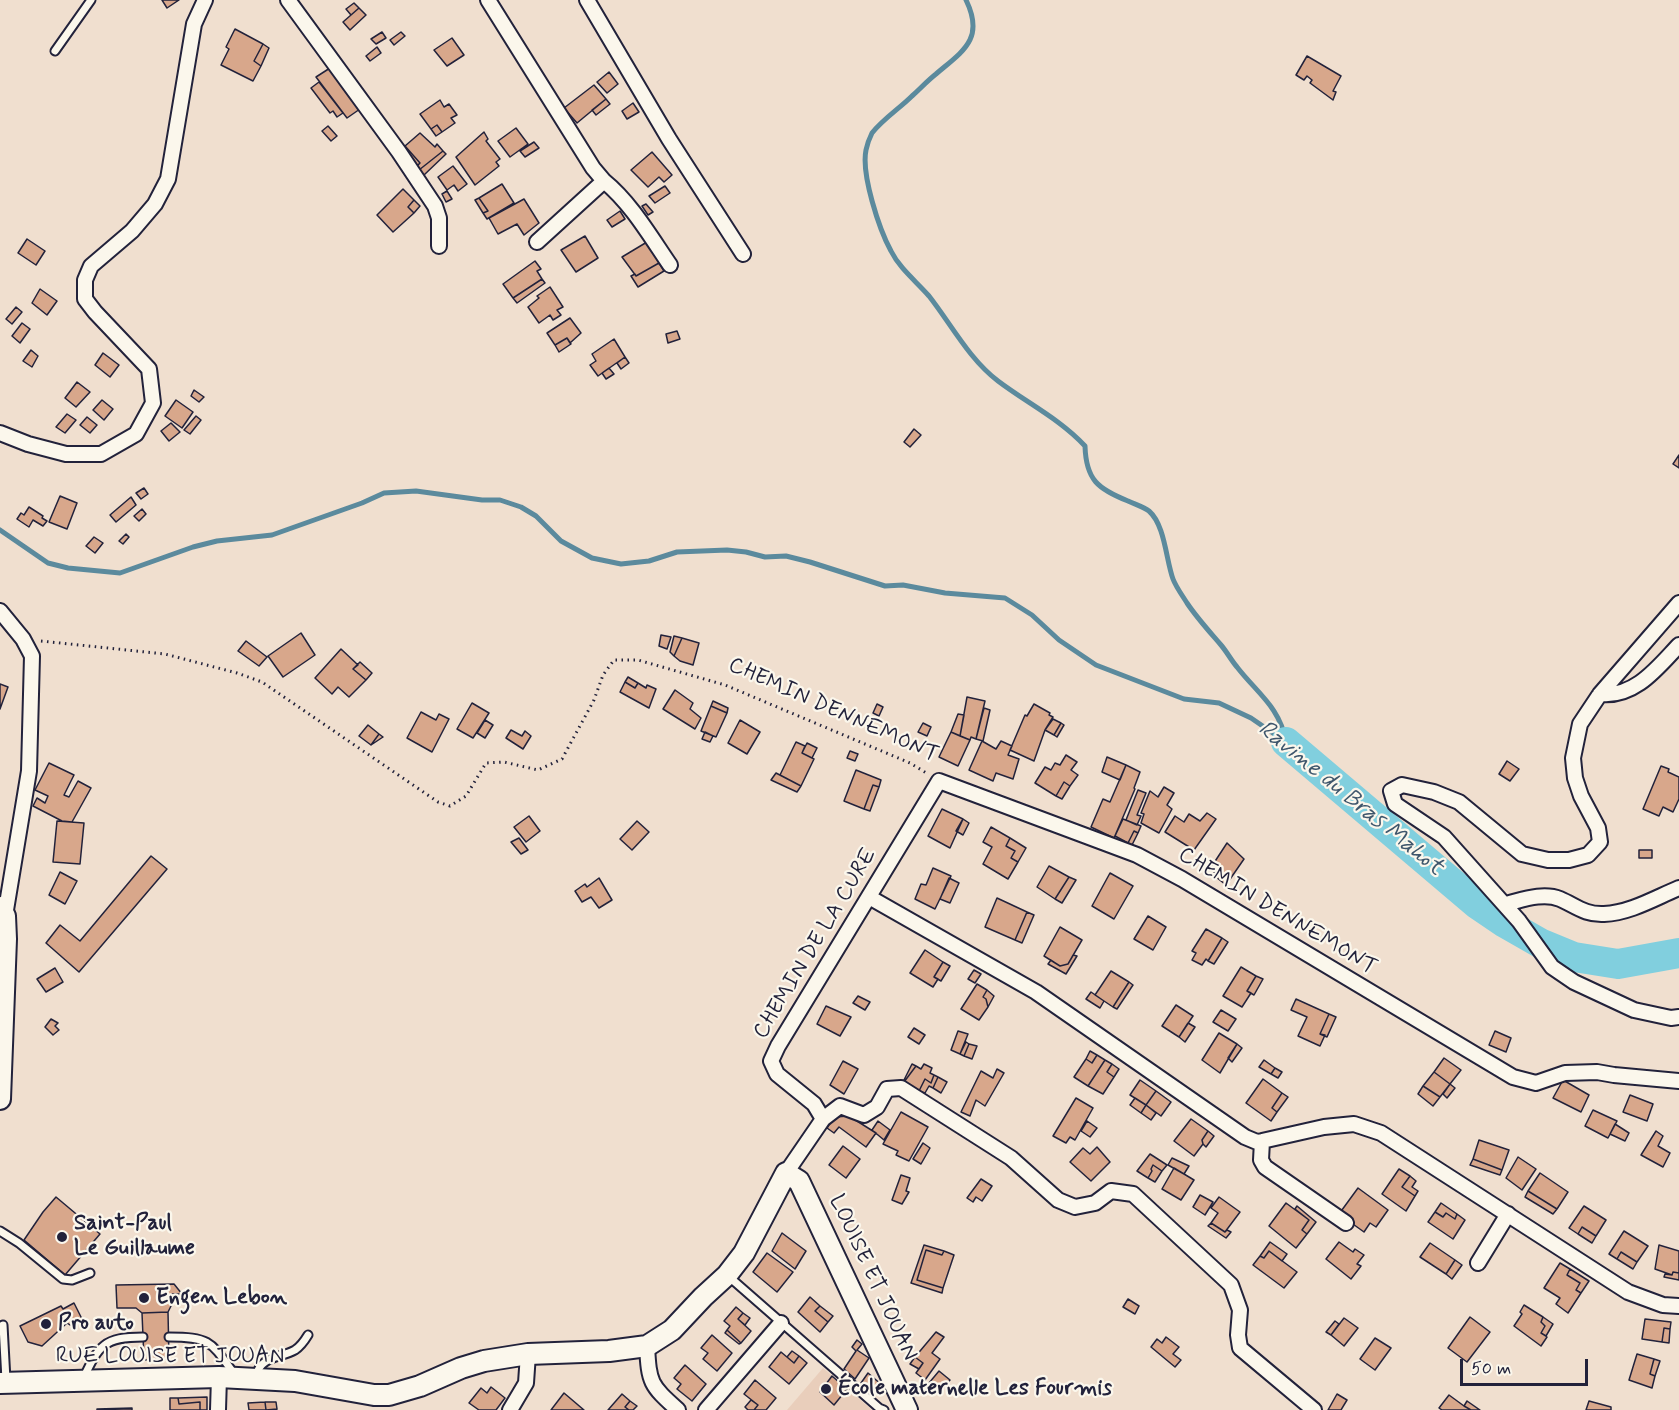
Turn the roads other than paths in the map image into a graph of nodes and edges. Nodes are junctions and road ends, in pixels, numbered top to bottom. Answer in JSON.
{"nodes":[{"id":1,"x":91,"y":0,"type":"edge"},
{"id":2,"x":205,"y":0,"type":"edge"},
{"id":3,"x":288,"y":0,"type":"edge"},
{"id":4,"x":488,"y":0,"type":"edge"},
{"id":5,"x":587,"y":0,"type":"edge"},
{"id":6,"x":55,"y":51,"type":"dead end"},
{"id":7,"x":604,"y":181,"type":"junction"},
{"id":8,"x":537,"y":242,"type":"dead end"},
{"id":9,"x":439,"y":246,"type":"dead end"},
{"id":10,"x":743,"y":254,"type":"dead end"},
{"id":11,"x":670,"y":265,"type":"dead end"},
{"id":12,"x":0,"y":433,"type":"edge"},
{"id":13,"x":1679,"y":603,"type":"edge"},
{"id":14,"x":0,"y":611,"type":"edge"},
{"id":15,"x":1679,"y":645,"type":"edge"},
{"id":16,"x":1600,"y":694,"type":"junction"},
{"id":17,"x":939,"y":782,"type":"joint"},
{"id":18,"x":1679,"y":888,"type":"edge"},
{"id":19,"x":869,"y":897,"type":"junction"},
{"id":20,"x":1505,"y":904,"type":"junction"},
{"id":21,"x":3,"y":912,"type":"edge"},
{"id":22,"x":1679,"y":1017,"type":"edge"},
{"id":23,"x":1679,"y":1081,"type":"edge"},
{"id":24,"x":0,"y":1100,"type":"edge"},
{"id":25,"x":823,"y":1119,"type":"junction"},
{"id":26,"x":1262,"y":1141,"type":"junction"},
{"id":27,"x":786,"y":1173,"type":"junction"},
{"id":28,"x":1508,"y":1215,"type":"junction"},
{"id":29,"x":1346,"y":1223,"type":"dead end"},
{"id":30,"x":0,"y":1232,"type":"edge"},
{"id":31,"x":1478,"y":1263,"type":"dead end"},
{"id":32,"x":90,"y":1273,"type":"dead end"},
{"id":33,"x":727,"y":1275,"type":"junction"},
{"id":34,"x":1679,"y":1306,"type":"edge"},
{"id":35,"x":781,"y":1323,"type":"junction"},
{"id":36,"x":3,"y":1325,"type":"dead end"},
{"id":37,"x":308,"y":1335,"type":"dead end"},
{"id":38,"x":143,"y":1337,"type":"dead end"},
{"id":39,"x":169,"y":1337,"type":"dead end"},
{"id":40,"x":647,"y":1346,"type":"junction"},
{"id":41,"x":528,"y":1354,"type":"junction"},
{"id":42,"x":237,"y":1377,"type":"junction"},
{"id":43,"x":82,"y":1381,"type":"junction"},
{"id":44,"x":3,"y":1383,"type":"edge"},
{"id":45,"x":218,"y":1410,"type":"edge"},
{"id":46,"x":510,"y":1410,"type":"edge"},
{"id":47,"x":678,"y":1410,"type":"edge"},
{"id":48,"x":706,"y":1410,"type":"edge"},
{"id":49,"x":884,"y":1410,"type":"edge"},
{"id":50,"x":907,"y":1410,"type":"edge"},
{"id":51,"x":1314,"y":1410,"type":"edge"}],
"edges":[{"from":1,"to":6,"type":"lane"},
{"from":2,"to":12,"type":"street"},
{"from":3,"to":9,"type":"street"},
{"from":4,"to":7,"type":"street"},
{"from":5,"to":10,"type":"street"},
{"from":7,"to":8,"type":"street"},
{"from":7,"to":11,"type":"street"},
{"from":13,"to":16,"type":"street"},
{"from":14,"to":21,"type":"street"},
{"from":15,"to":16,"type":"street"},
{"from":16,"to":20,"type":"street"},
{"from":17,"to":19,"type":"street","name":"CHEMIN DE LA CURE"},
{"from":17,"to":23,"type":"street","name":"CHEMIN DENNEMONT"},
{"from":18,"to":20,"type":"street"},
{"from":19,"to":25,"type":"street","name":"CHEMIN DE LA CURE"},
{"from":19,"to":26,"type":"street"},
{"from":20,"to":22,"type":"street"},
{"from":21,"to":24,"type":"main road"},
{"from":25,"to":27,"type":"street"},
{"from":25,"to":51,"type":"street"},
{"from":26,"to":28,"type":"street"},
{"from":26,"to":29,"type":"street"},
{"from":27,"to":33,"type":"main road","name":"RUE LOUISE ET JOUAN"},
{"from":27,"to":50,"type":"main road","name":"LOUISE ET JOUAN"},
{"from":28,"to":31,"type":"street"},
{"from":28,"to":34,"type":"street"},
{"from":30,"to":32,"type":"lane"},
{"from":33,"to":35,"type":"lane"},
{"from":33,"to":40,"type":"main road","name":"RUE LOUISE ET JOUAN"},
{"from":35,"to":48,"type":"street"},
{"from":35,"to":49,"type":"lane"},
{"from":36,"to":44,"type":"lane"},
{"from":37,"to":42,"type":"lane"},
{"from":38,"to":43,"type":"lane"},
{"from":39,"to":42,"type":"lane"},
{"from":40,"to":41,"type":"main road","name":"RUE LOUISE ET JOUAN"},
{"from":40,"to":47,"type":"street"},
{"from":41,"to":42,"type":"main road","name":"RUE LOUISE ET JOUAN"},
{"from":41,"to":46,"type":"street"},
{"from":42,"to":43,"type":"main road","name":"RUE LOUISE ET JOUAN"},
{"from":42,"to":45,"type":"street"},
{"from":43,"to":44,"type":"main road","name":"RUE LOUISE ET JOUAN"}]}
